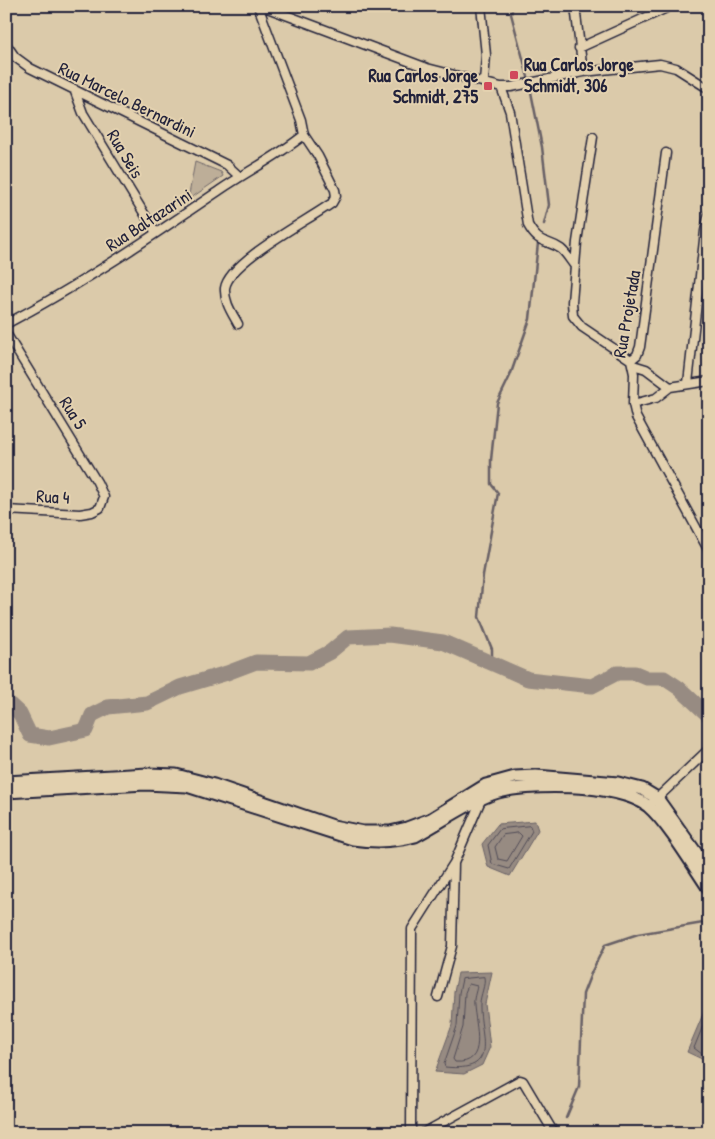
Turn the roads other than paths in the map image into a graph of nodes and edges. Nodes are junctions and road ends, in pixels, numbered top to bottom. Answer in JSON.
{"nodes":[{"id":1,"x":258,"y":6,"type":"edge"},
{"id":2,"x":262,"y":6,"type":"edge"},
{"id":3,"x":481,"y":6,"type":"edge"},
{"id":4,"x":575,"y":6,"type":"edge"},
{"id":5,"x":671,"y":6,"type":"edge"},
{"id":6,"x":6,"y":44,"type":"edge"},
{"id":7,"x":580,"y":48,"type":"junction"},
{"id":8,"x":583,"y":72,"type":"junction"},
{"id":9,"x":484,"y":82,"type":"junction"},
{"id":10,"x":501,"y":87,"type":"junction"},
{"id":11,"x":709,"y":88,"type":"edge"},
{"id":12,"x":74,"y":89,"type":"junction"},
{"id":13,"x":304,"y":136,"type":"junction"},
{"id":14,"x":593,"y":137,"type":"dead end"},
{"id":15,"x":666,"y":154,"type":"dead end"},
{"id":16,"x":240,"y":177,"type":"junction"},
{"id":17,"x":709,"y":213,"type":"edge"},
{"id":18,"x":156,"y":232,"type":"junction"},
{"id":19,"x":577,"y":242,"type":"junction"},
{"id":20,"x":560,"y":249,"type":"junction"},
{"id":21,"x":574,"y":265,"type":"junction"},
{"id":22,"x":6,"y":324,"type":"edge"},
{"id":23,"x":238,"y":324,"type":"dead end"},
{"id":24,"x":6,"y":333,"type":"edge"},
{"id":25,"x":632,"y":363,"type":"junction"},
{"id":26,"x":709,"y":381,"type":"edge"},
{"id":27,"x":688,"y":383,"type":"junction"},
{"id":28,"x":670,"y":388,"type":"junction"},
{"id":29,"x":633,"y":404,"type":"junction"},
{"id":30,"x":6,"y":510,"type":"edge"},
{"id":31,"x":97,"y":510,"type":"joint"},
{"id":32,"x":709,"y":551,"type":"edge"},
{"id":33,"x":709,"y":749,"type":"edge"},
{"id":34,"x":6,"y":782,"type":"edge"},
{"id":35,"x":6,"y":792,"type":"edge"},
{"id":36,"x":657,"y":798,"type":"junction"},
{"id":37,"x":480,"y":800,"type":"junction"},
{"id":38,"x":648,"y":807,"type":"junction"},
{"id":39,"x":454,"y":863,"type":"junction"},
{"id":40,"x":709,"y":871,"type":"edge"},
{"id":41,"x":709,"y":889,"type":"edge"},
{"id":42,"x":438,"y":996,"type":"dead end"},
{"id":43,"x":411,"y":1133,"type":"edge"},
{"id":44,"x":423,"y":1133,"type":"edge"},
{"id":45,"x":554,"y":1133,"type":"edge"}],
"edges":[{"from":1,"to":13,"type":"street"},
{"from":2,"to":9,"type":"street"},
{"from":3,"to":9,"type":"street"},
{"from":4,"to":7,"type":"street"},
{"from":5,"to":7,"type":"street"},
{"from":6,"to":12,"type":"street","name":"Rua Marcelo Bernardini"},
{"from":7,"to":8,"type":"street"},
{"from":8,"to":10,"type":"street"},
{"from":8,"to":11,"type":"street"},
{"from":9,"to":10,"type":"street"},
{"from":10,"to":20,"type":"street"},
{"from":12,"to":16,"type":"street","name":"Rua Marcelo Bernardini"},
{"from":12,"to":18,"type":"street","name":"Rua Seis"},
{"from":13,"to":16,"type":"street","name":"Rua Baltazarini"},
{"from":13,"to":23,"type":"street"},
{"from":14,"to":19,"type":"street"},
{"from":15,"to":25,"type":"street","name":"Rua Projetada"},
{"from":16,"to":18,"type":"street","name":"Rua Baltazarini"},
{"from":17,"to":27,"type":"street"},
{"from":18,"to":22,"type":"street","name":"Rua Baltazarini"},
{"from":19,"to":20,"type":"street"},
{"from":19,"to":21,"type":"street"},
{"from":20,"to":21,"type":"street"},
{"from":21,"to":25,"type":"street"},
{"from":24,"to":31,"type":"street","name":"Rua 5"},
{"from":25,"to":28,"type":"street"},
{"from":25,"to":29,"type":"street","name":"Rua Projetada"},
{"from":26,"to":27,"type":"street"},
{"from":27,"to":28,"type":"street"},
{"from":28,"to":29,"type":"street"},
{"from":29,"to":32,"type":"street","name":"Rua Projetada"},
{"from":30,"to":31,"type":"street","name":"Rua 4"},
{"from":33,"to":36,"type":"street"},
{"from":34,"to":36,"type":"main road"},
{"from":35,"to":37,"type":"main road"},
{"from":36,"to":38,"type":"street"},
{"from":36,"to":40,"type":"main road"},
{"from":37,"to":38,"type":"main road"},
{"from":37,"to":39,"type":"street"},
{"from":38,"to":41,"type":"main road"},
{"from":39,"to":42,"type":"street"},
{"from":39,"to":43,"type":"street"},
{"from":44,"to":45,"type":"street"}]}
